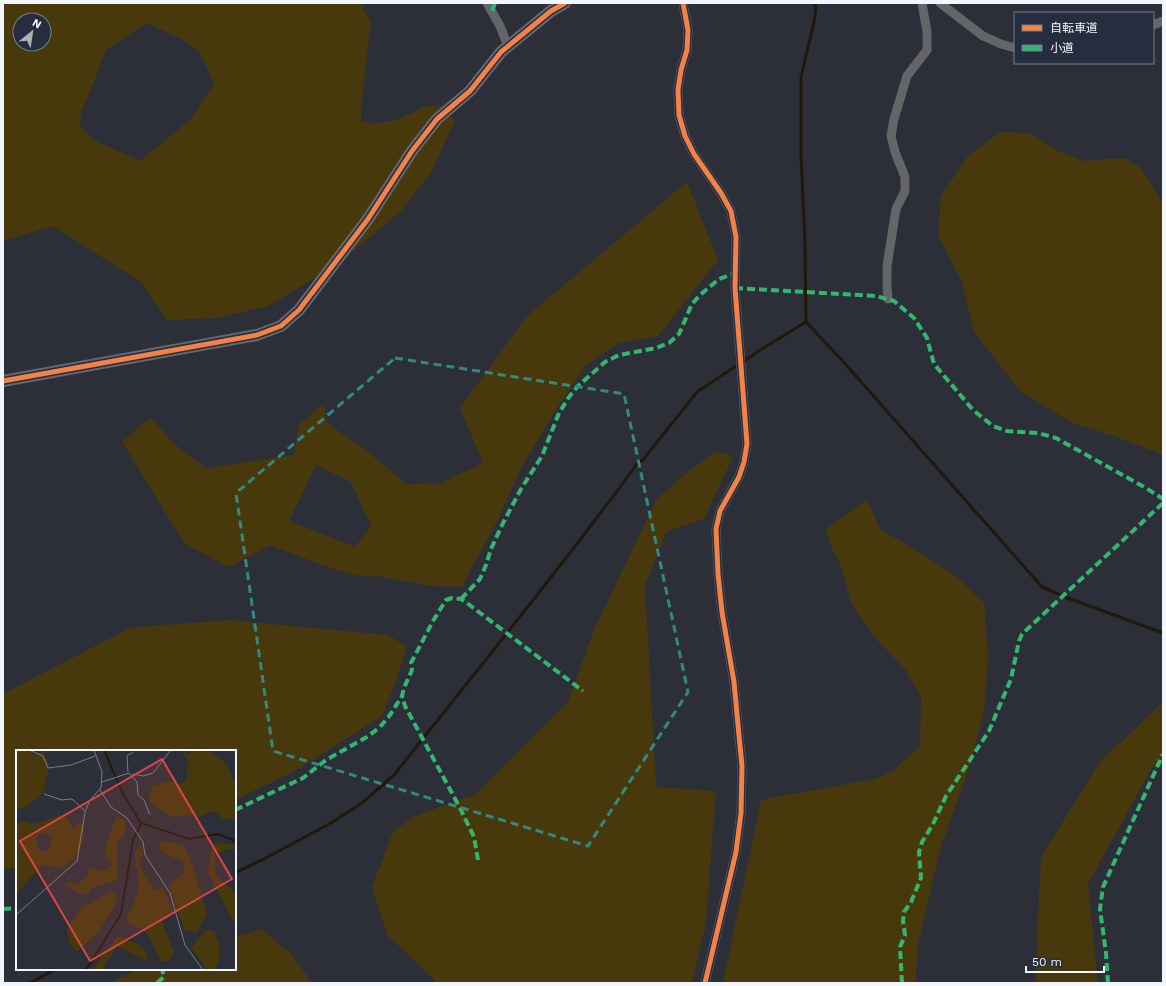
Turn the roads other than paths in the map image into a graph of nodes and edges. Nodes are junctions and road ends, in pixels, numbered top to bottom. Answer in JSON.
{"nodes":[{"id":1,"x":487,"y":3,"type":"edge"},
{"id":2,"x":565,"y":3,"type":"edge"},
{"id":3,"x":683,"y":3,"type":"edge"},
{"id":4,"x":922,"y":3,"type":"edge"},
{"id":5,"x":940,"y":3,"type":"edge"},
{"id":6,"x":508,"y":46,"type":"junction"},
{"id":7,"x":1014,"y":48,"type":"edge"},
{"id":8,"x":888,"y":299,"type":"dead end"},
{"id":9,"x":3,"y":381,"type":"edge"},
{"id":10,"x":705,"y":983,"type":"edge"}],
"edges":[{"from":1,"to":6,"type":"street"},
{"from":2,"to":6,"type":"street"},
{"from":3,"to":10,"type":"street"},
{"from":4,"to":8,"type":"street"},
{"from":5,"to":7,"type":"street"},
{"from":6,"to":9,"type":"street"}]}
